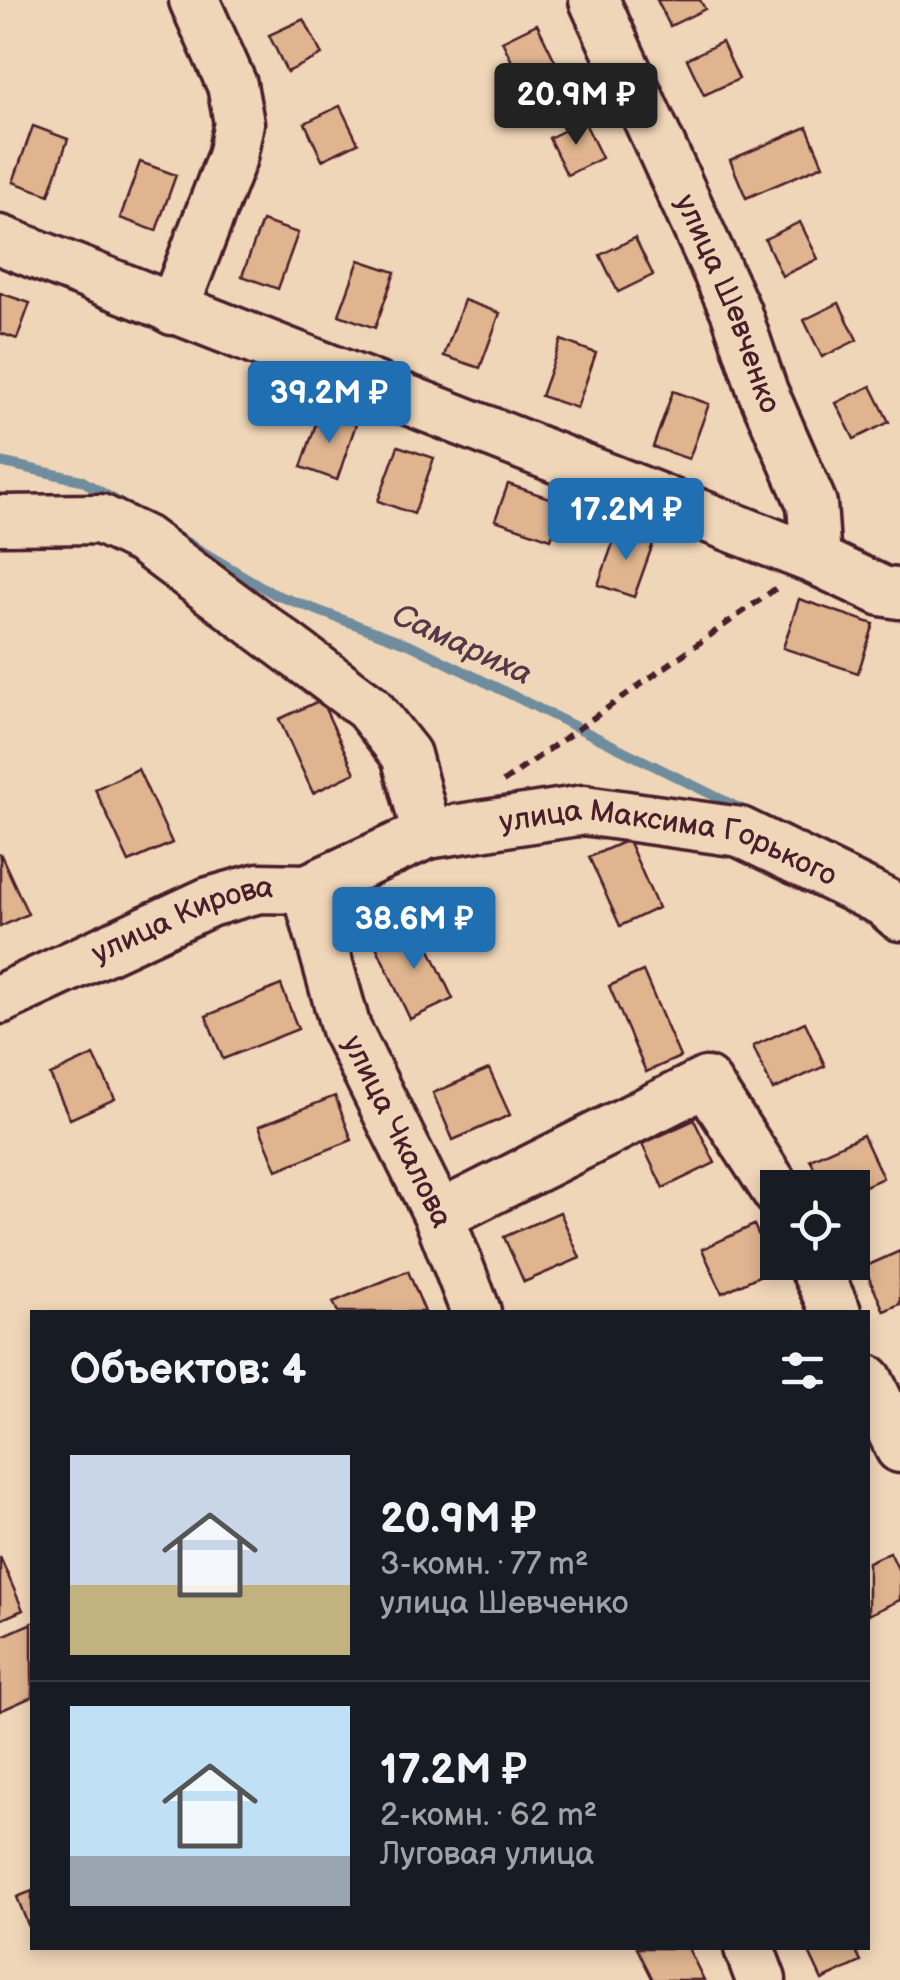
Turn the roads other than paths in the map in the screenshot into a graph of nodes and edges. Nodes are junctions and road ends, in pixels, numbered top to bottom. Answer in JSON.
{"nodes":[{"id":1,"x":194,"y":0,"type":"edge"},
{"id":2,"x":594,"y":0,"type":"edge"},
{"id":3,"x":0,"y":240,"type":"edge"},
{"id":4,"x":173,"y":310,"type":"junction"},
{"id":5,"x":0,"y":520,"type":"edge"},
{"id":6,"x":816,"y":560,"type":"junction"},
{"id":7,"x":900,"y":594,"type":"edge"},
{"id":8,"x":426,"y":834,"type":"junction"},
{"id":9,"x":306,"y":889,"type":"junction"},
{"id":10,"x":900,"y":916,"type":"edge"},
{"id":11,"x":0,"y":999,"type":"edge"},
{"id":12,"x":763,"y":1170,"type":"edge"},
{"id":13,"x":439,"y":1216,"type":"junction"},
{"id":14,"x":821,"y":1280,"type":"edge"},
{"id":15,"x":475,"y":1310,"type":"edge"},
{"id":16,"x":835,"y":1310,"type":"edge"},
{"id":17,"x":870,"y":1384,"type":"edge"},
{"id":18,"x":900,"y":1448,"type":"edge"},
{"id":19,"x":750,"y":1950,"type":"edge"},
{"id":20,"x":761,"y":1980,"type":"edge"}],
"edges":[{"from":1,"to":4,"type":"street"},
{"from":2,"to":6,"type":"street","name":"улица Шевченко"},
{"from":3,"to":4,"type":"street"},
{"from":4,"to":6,"type":"street"},
{"from":5,"to":8,"type":"street"},
{"from":6,"to":7,"type":"street"},
{"from":8,"to":9,"type":"street","name":"улица Кирова"},
{"from":8,"to":10,"type":"street","name":"улица Максима Горького"},
{"from":9,"to":11,"type":"street","name":"улица Кирова"},
{"from":9,"to":13,"type":"street","name":"улица Чкалова"},
{"from":12,"to":13,"type":"street"},
{"from":13,"to":15,"type":"street","name":"улица Чкалова"},
{"from":14,"to":16,"type":"street"},
{"from":17,"to":18,"type":"street"},
{"from":19,"to":20,"type":"street"}]}
